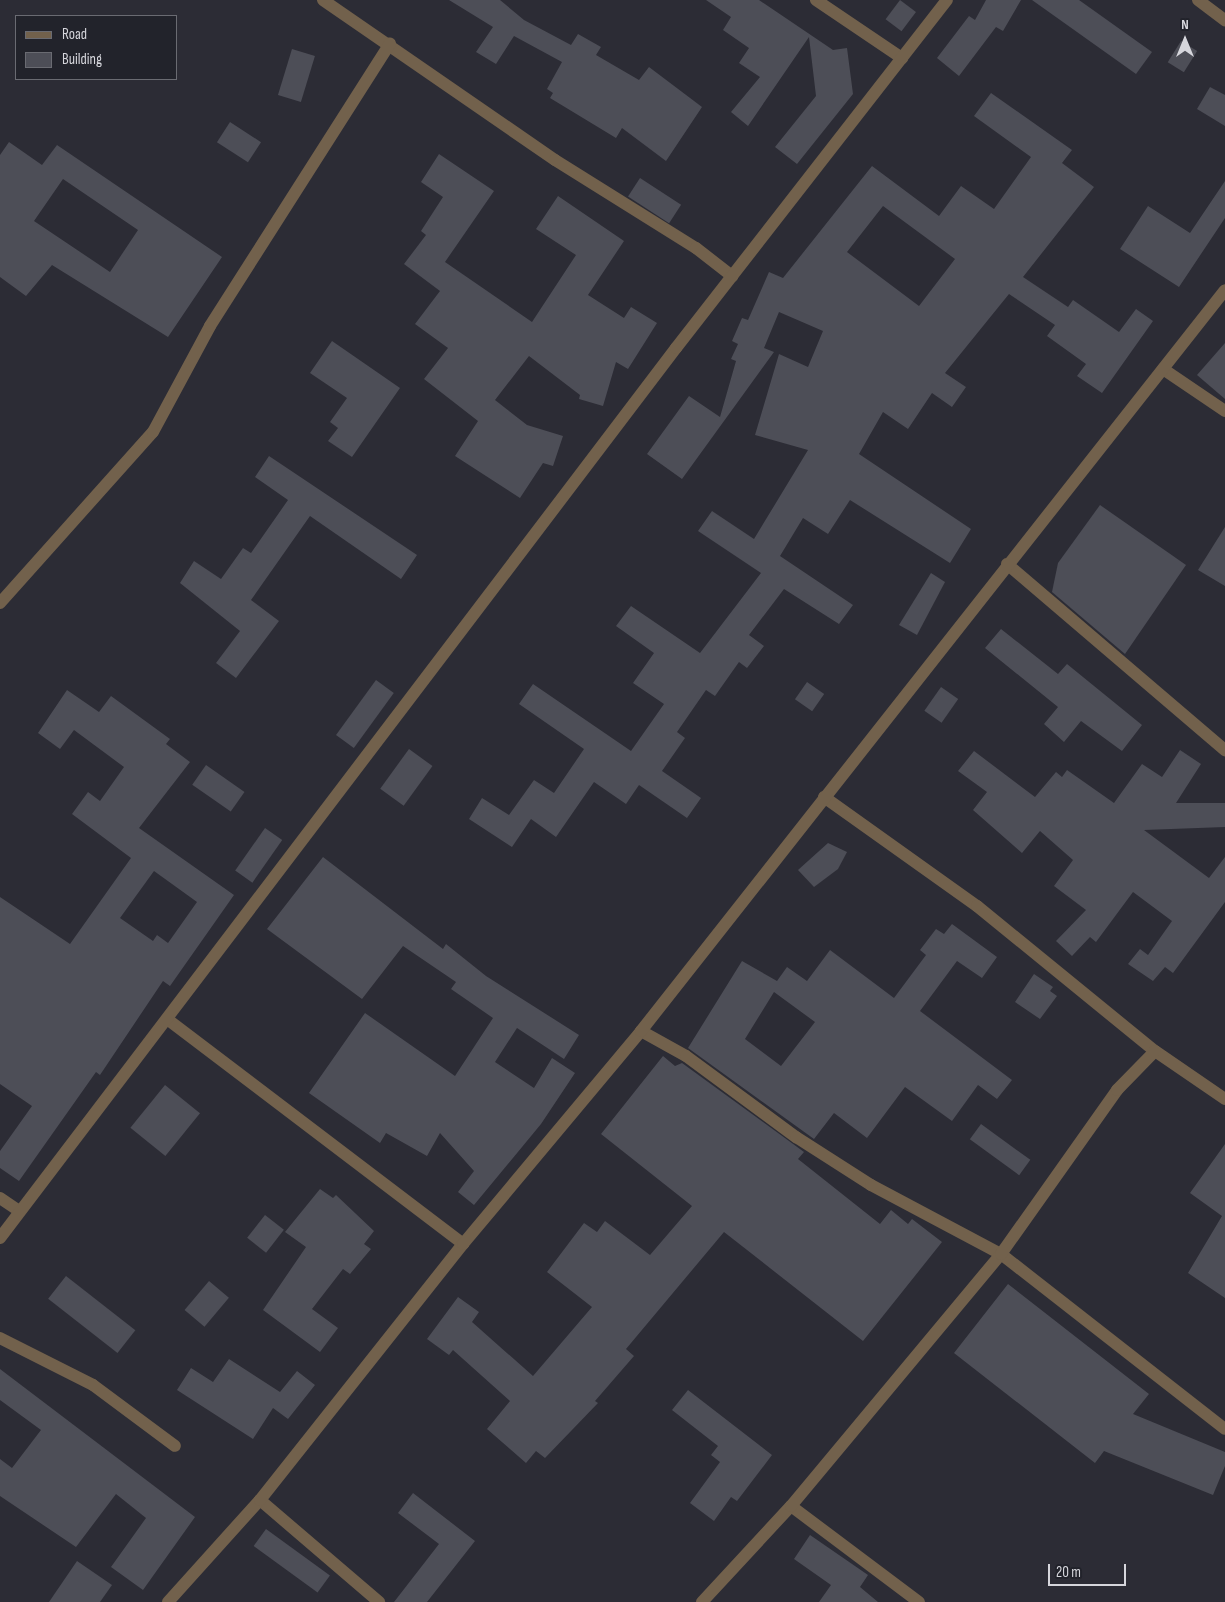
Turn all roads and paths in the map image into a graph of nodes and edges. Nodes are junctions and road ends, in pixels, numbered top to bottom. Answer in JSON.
{"nodes":[{"id":1,"x":323,"y":0,"type":"edge"},
{"id":2,"x":816,"y":0,"type":"edge"},
{"id":3,"x":947,"y":0,"type":"edge"},
{"id":4,"x":1198,"y":0,"type":"edge"},
{"id":5,"x":1225,"y":20,"type":"edge"},
{"id":6,"x":390,"y":43,"type":"junction"},
{"id":7,"x":902,"y":58,"type":"junction"},
{"id":8,"x":732,"y":276,"type":"junction"},
{"id":9,"x":1225,"y":290,"type":"edge"},
{"id":10,"x":1163,"y":369,"type":"junction"},
{"id":11,"x":1225,"y":411,"type":"edge"},
{"id":12,"x":1006,"y":564,"type":"junction"},
{"id":13,"x":0,"y":603,"type":"edge"},
{"id":14,"x":1225,"y":750,"type":"edge"},
{"id":15,"x":824,"y":797,"type":"junction"},
{"id":16,"x":167,"y":1019,"type":"junction"},
{"id":17,"x":641,"y":1031,"type":"junction"},
{"id":18,"x":1156,"y":1051,"type":"junction"},
{"id":19,"x":1225,"y":1099,"type":"edge"},
{"id":20,"x":0,"y":1198,"type":"edge"},
{"id":21,"x":19,"y":1211,"type":"junction"},
{"id":22,"x":0,"y":1238,"type":"edge"},
{"id":23,"x":463,"y":1244,"type":"junction"},
{"id":24,"x":1001,"y":1254,"type":"junction"},
{"id":25,"x":0,"y":1338,"type":"edge"},
{"id":26,"x":1225,"y":1429,"type":"edge"},
{"id":27,"x":175,"y":1446,"type":"dead end"},
{"id":28,"x":260,"y":1500,"type":"junction"},
{"id":29,"x":791,"y":1506,"type":"junction"},
{"id":30,"x":168,"y":1602,"type":"edge"},
{"id":31,"x":379,"y":1602,"type":"edge"},
{"id":32,"x":702,"y":1602,"type":"edge"},
{"id":33,"x":919,"y":1602,"type":"edge"}],
"edges":[{"from":1,"to":6,"type":"street"},
{"from":2,"to":7,"type":"street"},
{"from":3,"to":7,"type":"street"},
{"from":4,"to":5,"type":"street"},
{"from":6,"to":8,"type":"street"},
{"from":6,"to":13,"type":"street"},
{"from":7,"to":8,"type":"street"},
{"from":8,"to":16,"type":"street"},
{"from":9,"to":10,"type":"street"},
{"from":10,"to":11,"type":"street"},
{"from":10,"to":12,"type":"street"},
{"from":12,"to":14,"type":"street"},
{"from":12,"to":15,"type":"street"},
{"from":15,"to":17,"type":"street"},
{"from":15,"to":18,"type":"street"},
{"from":16,"to":21,"type":"street"},
{"from":16,"to":23,"type":"street"},
{"from":17,"to":23,"type":"street"},
{"from":17,"to":24,"type":"street"},
{"from":18,"to":19,"type":"street"},
{"from":18,"to":24,"type":"street"},
{"from":20,"to":21,"type":"street"},
{"from":21,"to":22,"type":"street"},
{"from":23,"to":28,"type":"street"},
{"from":24,"to":26,"type":"street"},
{"from":24,"to":29,"type":"street"},
{"from":25,"to":27,"type":"street"},
{"from":28,"to":30,"type":"street"},
{"from":28,"to":31,"type":"street"},
{"from":29,"to":32,"type":"street"},
{"from":29,"to":33,"type":"street"}]}
